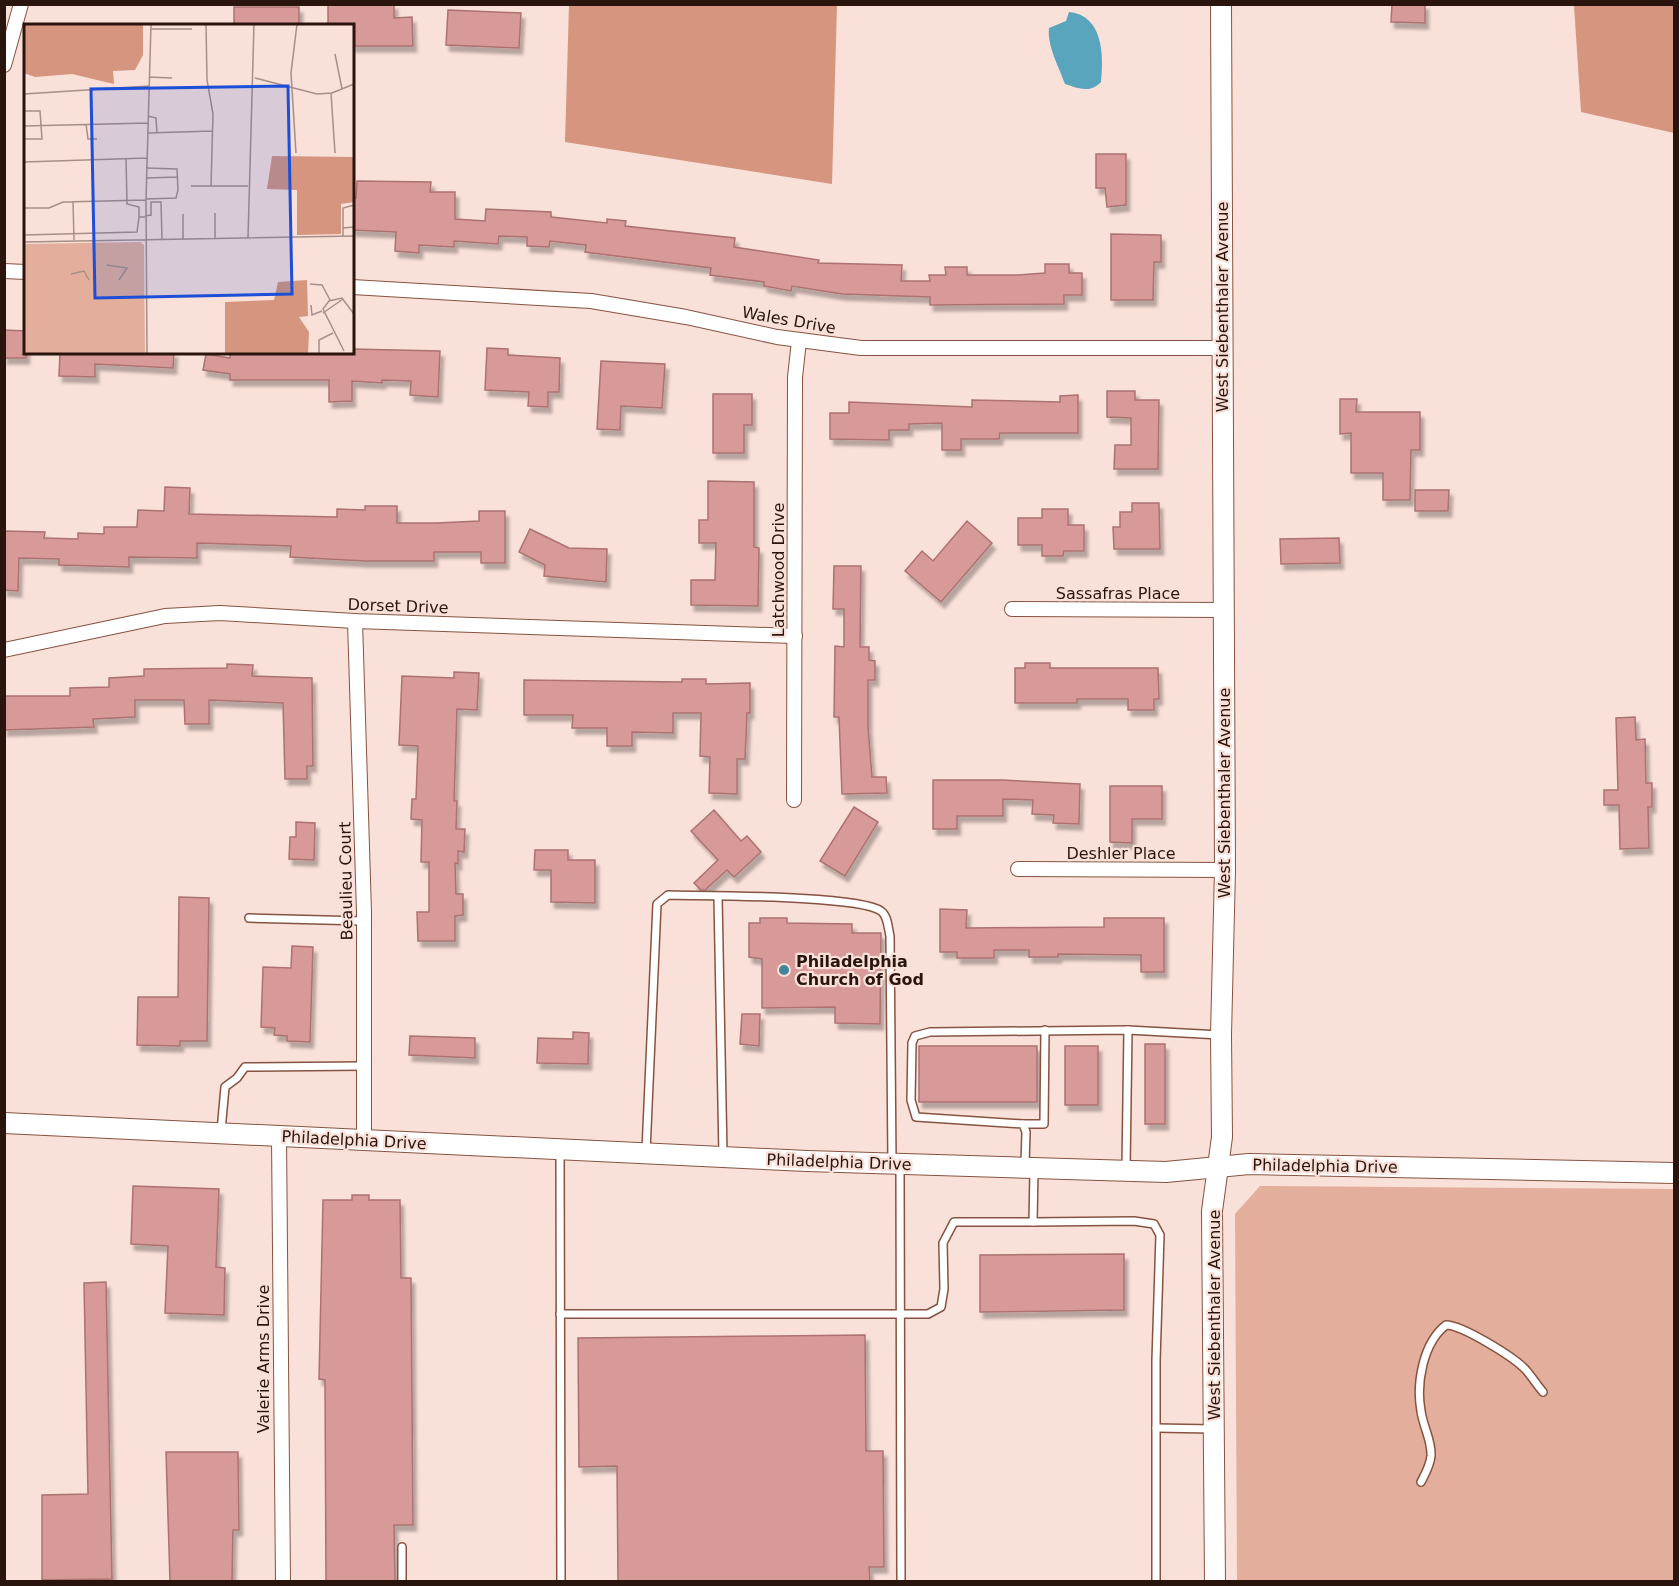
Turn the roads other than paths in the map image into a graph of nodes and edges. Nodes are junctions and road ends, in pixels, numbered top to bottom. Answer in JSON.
{"nodes":[{"id":1,"x":21,"y":4,"type":"edge"},
{"id":2,"x":1221,"y":4,"type":"edge"},
{"id":3,"x":4,"y":65,"type":"edge"},
{"id":4,"x":4,"y":271,"type":"edge"},
{"id":5,"x":24,"y":273,"type":"edge"},
{"id":6,"x":354,"y":287,"type":"edge"},
{"id":7,"x":799,"y":341,"type":"junction"},
{"id":8,"x":1222,"y":348,"type":"junction"},
{"id":9,"x":1012,"y":609,"type":"dead end"},
{"id":10,"x":1224,"y":610,"type":"junction"},
{"id":11,"x":354,"y":621,"type":"junction"},
{"id":12,"x":795,"y":636,"type":"junction"},
{"id":13,"x":4,"y":650,"type":"edge"},
{"id":14,"x":794,"y":800,"type":"dead end"},
{"id":15,"x":1018,"y":869,"type":"dead end"},
{"id":16,"x":1225,"y":870,"type":"junction"},
{"id":17,"x":718,"y":897,"type":"junction"},
{"id":18,"x":249,"y":918,"type":"dead end"},
{"id":19,"x":364,"y":921,"type":"junction"},
{"id":20,"x":1045,"y":1030,"type":"junction"},
{"id":21,"x":1128,"y":1030,"type":"junction"},
{"id":22,"x":1221,"y":1035,"type":"junction"},
{"id":23,"x":364,"y":1066,"type":"junction"},
{"id":24,"x":4,"y":1124,"type":"edge"},
{"id":25,"x":1023,"y":1124,"type":"junction"},
{"id":26,"x":221,"y":1134,"type":"junction"},
{"id":27,"x":279,"y":1137,"type":"junction"},
{"id":28,"x":364,"y":1140,"type":"junction"},
{"id":29,"x":560,"y":1150,"type":"junction"},
{"id":30,"x":646,"y":1154,"type":"junction"},
{"id":31,"x":723,"y":1157,"type":"junction"},
{"id":32,"x":896,"y":1164,"type":"junction"},
{"id":33,"x":1220,"y":1167,"type":"junction"},
{"id":34,"x":1030,"y":1168,"type":"junction"},
{"id":35,"x":1126,"y":1171,"type":"junction"},
{"id":36,"x":1674,"y":1173,"type":"edge"},
{"id":37,"x":1033,"y":1222,"type":"junction"},
{"id":38,"x":560,"y":1314,"type":"junction"},
{"id":39,"x":900,"y":1315,"type":"junction"},
{"id":40,"x":1543,"y":1392,"type":"dead end"},
{"id":41,"x":1156,"y":1428,"type":"junction"},
{"id":42,"x":1215,"y":1429,"type":"junction"},
{"id":43,"x":1422,"y":1482,"type":"dead end"},
{"id":44,"x":402,"y":1546,"type":"dead end"},
{"id":45,"x":283,"y":1581,"type":"edge"},
{"id":46,"x":402,"y":1581,"type":"edge"},
{"id":47,"x":561,"y":1581,"type":"edge"},
{"id":48,"x":901,"y":1581,"type":"edge"},
{"id":49,"x":1156,"y":1581,"type":"edge"},
{"id":50,"x":1215,"y":1581,"type":"edge"}],
"edges":[{"from":1,"to":3,"type":"street"},
{"from":2,"to":8,"type":"main road","name":"West Siebenthaler Avenue"},
{"from":4,"to":5,"type":"street"},
{"from":6,"to":7,"type":"street","name":"Wales Drive"},
{"from":7,"to":8,"type":"street","name":"Wales Drive"},
{"from":7,"to":12,"type":"street","name":"Latchwood Drive"},
{"from":8,"to":10,"type":"main road","name":"West Siebenthaler Avenue"},
{"from":9,"to":10,"type":"street","name":"Sassafras Place"},
{"from":10,"to":16,"type":"main road","name":"West Siebenthaler Avenue"},
{"from":11,"to":12,"type":"street","name":"Dorset Drive"},
{"from":11,"to":13,"type":"street","name":"Dorset Drive"},
{"from":11,"to":19,"type":"street","name":"Beaulieu Court"},
{"from":12,"to":14,"type":"street","name":"Latchwood Drive"},
{"from":15,"to":16,"type":"street","name":"Deshler Place"},
{"from":16,"to":22,"type":"main road","name":"West Siebenthaler Avenue"},
{"from":17,"to":30,"type":"lane"},
{"from":17,"to":31,"type":"lane"},
{"from":17,"to":32,"type":"lane"},
{"from":18,"to":19,"type":"lane"},
{"from":19,"to":23,"type":"street","name":"Beaulieu Court"},
{"from":20,"to":21,"type":"lane"},
{"from":20,"to":25,"type":"lane"},
{"from":20,"to":25,"type":"lane"},
{"from":21,"to":22,"type":"lane"},
{"from":21,"to":35,"type":"lane"},
{"from":22,"to":33,"type":"main road","name":"West Siebenthaler Avenue"},
{"from":23,"to":26,"type":"lane"},
{"from":23,"to":28,"type":"street","name":"Beaulieu Court"},
{"from":24,"to":26,"type":"main road","name":"Philadelphia Drive"},
{"from":25,"to":34,"type":"lane"},
{"from":26,"to":27,"type":"main road","name":"Philadelphia Drive"},
{"from":27,"to":28,"type":"main road","name":"Philadelphia Drive"},
{"from":27,"to":45,"type":"street","name":"Valerie Arms Drive"},
{"from":28,"to":29,"type":"main road","name":"Philadelphia Drive"},
{"from":29,"to":30,"type":"main road","name":"Philadelphia Drive"},
{"from":29,"to":38,"type":"lane"},
{"from":30,"to":31,"type":"main road","name":"Philadelphia Drive"},
{"from":31,"to":32,"type":"main road","name":"Philadelphia Drive"},
{"from":32,"to":34,"type":"main road","name":"Philadelphia Drive"},
{"from":32,"to":39,"type":"lane"},
{"from":33,"to":35,"type":"main road","name":"Philadelphia Drive"},
{"from":33,"to":36,"type":"main road","name":"Philadelphia Drive"},
{"from":33,"to":42,"type":"main road","name":"West Siebenthaler Avenue"},
{"from":34,"to":35,"type":"main road","name":"Philadelphia Drive"},
{"from":34,"to":37,"type":"lane"},
{"from":37,"to":39,"type":"lane"},
{"from":37,"to":41,"type":"lane"},
{"from":38,"to":39,"type":"lane"},
{"from":38,"to":47,"type":"lane"},
{"from":39,"to":48,"type":"lane"},
{"from":40,"to":43,"type":"lane"},
{"from":41,"to":42,"type":"lane"},
{"from":41,"to":49,"type":"lane"},
{"from":42,"to":50,"type":"main road","name":"West Siebenthaler Avenue"},
{"from":44,"to":46,"type":"lane"}]}
